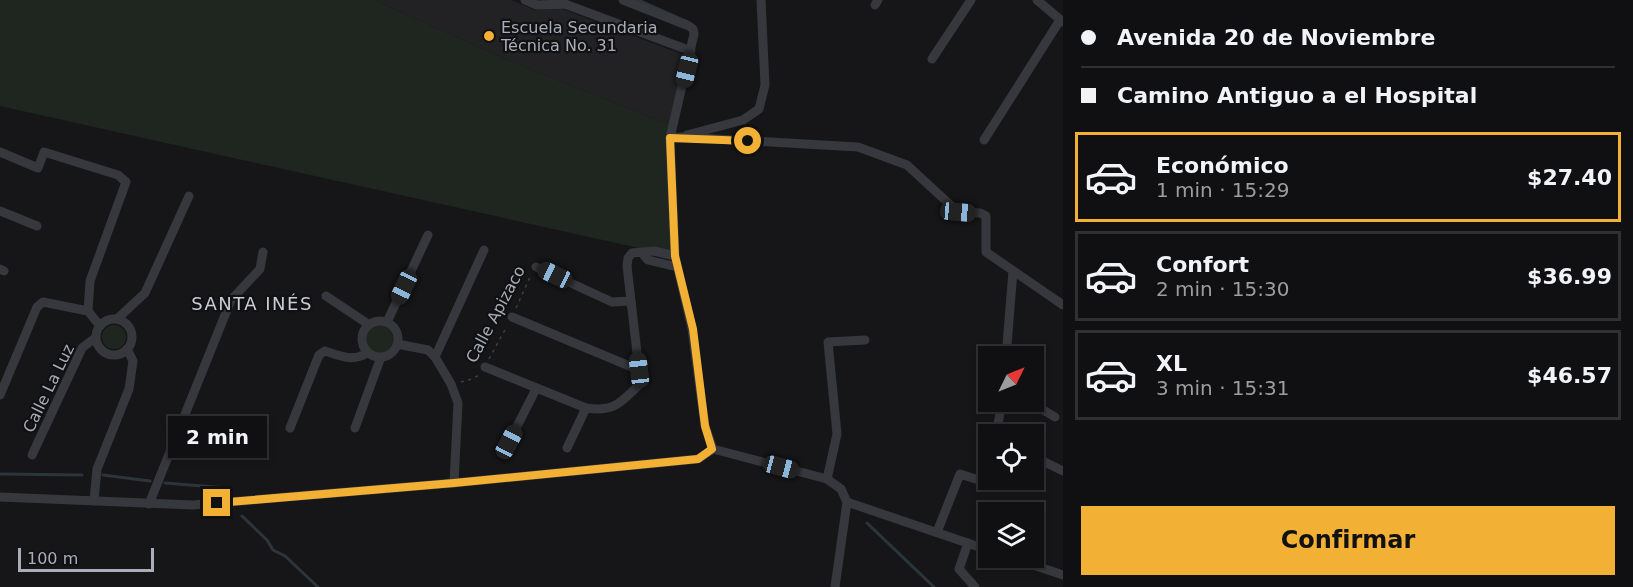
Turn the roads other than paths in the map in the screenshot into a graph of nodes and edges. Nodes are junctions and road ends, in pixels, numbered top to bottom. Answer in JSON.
{"nodes":[{"id":1,"x":525,"y":0,"type":"edge"},
{"id":2,"x":623,"y":0,"type":"edge"},
{"id":3,"x":761,"y":0,"type":"edge"},
{"id":4,"x":970,"y":0,"type":"edge"},
{"id":5,"x":1037,"y":0,"type":"edge"},
{"id":6,"x":1062,"y":21,"type":"edge"},
{"id":7,"x":691,"y":51,"type":"junction"},
{"id":8,"x":932,"y":59,"type":"dead end"},
{"id":9,"x":682,"y":137,"type":"junction"},
{"id":10,"x":670,"y":138,"type":"junction"},
{"id":11,"x":984,"y":140,"type":"dead end"},
{"id":12,"x":0,"y":152,"type":"edge"},
{"id":13,"x":189,"y":196,"type":"dead end"},
{"id":14,"x":0,"y":210,"type":"edge"},
{"id":15,"x":37,"y":226,"type":"dead end"},
{"id":16,"x":429,"y":235,"type":"dead end"},
{"id":17,"x":483,"y":250,"type":"dead end"},
{"id":18,"x":263,"y":252,"type":"dead end"},
{"id":19,"x":641,"y":252,"type":"junction"},
{"id":20,"x":675,"y":256,"type":"junction"},
{"id":21,"x":536,"y":267,"type":"road end"},
{"id":22,"x":678,"y":267,"type":"junction"},
{"id":23,"x":1013,"y":271,"type":"junction"},
{"id":24,"x":326,"y":296,"type":"dead end"},
{"id":25,"x":631,"y":301,"type":"junction"},
{"id":26,"x":1063,"y":305,"type":"edge"},
{"id":27,"x":88,"y":311,"type":"junction"},
{"id":28,"x":512,"y":317,"type":"road end"},
{"id":29,"x":117,"y":319,"type":"junction"},
{"id":30,"x":387,"y":322,"type":"junction"},
{"id":31,"x":368,"y":324,"type":"junction"},
{"id":32,"x":100,"y":326,"type":"junction"},
{"id":33,"x":95,"y":338,"type":"junction"},
{"id":34,"x":865,"y":340,"type":"dead end"},
{"id":35,"x":397,"y":344,"type":"junction"},
{"id":36,"x":1007,"y":346,"type":"edge"},
{"id":37,"x":127,"y":349,"type":"junction"},
{"id":38,"x":368,"y":353,"type":"junction"},
{"id":39,"x":381,"y":357,"type":"junction"},
{"id":40,"x":435,"y":357,"type":"junction"},
{"id":41,"x":485,"y":367,"type":"road end"},
{"id":42,"x":639,"y":370,"type":"junction"},
{"id":43,"x":536,"y":389,"type":"junction"},
{"id":44,"x":0,"y":395,"type":"edge"},
{"id":45,"x":586,"y":408,"type":"junction"},
{"id":46,"x":1044,"y":410,"type":"edge"},
{"id":47,"x":1055,"y":417,"type":"dead end"},
{"id":48,"x":290,"y":428,"type":"dead end"},
{"id":49,"x":355,"y":428,"type":"dead end"},
{"id":50,"x":509,"y":442,"type":"dead end"},
{"id":51,"x":567,"y":448,"type":"dead end"},
{"id":52,"x":712,"y":449,"type":"junction"},
{"id":53,"x":32,"y":455,"type":"dead end"},
{"id":54,"x":1044,"y":462,"type":"edge"},
{"id":55,"x":1063,"y":471,"type":"edge"},
{"id":56,"x":827,"y":479,"type":"junction"},
{"id":57,"x":978,"y":480,"type":"edge"},
{"id":58,"x":454,"y":483,"type":"junction"},
{"id":59,"x":0,"y":497,"type":"edge"},
{"id":60,"x":94,"y":501,"type":"junction"},
{"id":61,"x":847,"y":502,"type":"junction"},
{"id":62,"x":149,"y":504,"type":"junction"},
{"id":63,"x":937,"y":532,"type":"junction"},
{"id":64,"x":968,"y":543,"type":"junction"},
{"id":65,"x":978,"y":546,"type":"edge"},
{"id":66,"x":1042,"y":568,"type":"edge"},
{"id":67,"x":1063,"y":575,"type":"edge"},
{"id":68,"x":835,"y":587,"type":"edge"},
{"id":69,"x":975,"y":587,"type":"edge"}],
"edges":[{"from":1,"to":7,"type":"street"},
{"from":2,"to":7,"type":"street"},
{"from":3,"to":9,"type":"street"},
{"from":4,"to":8,"type":"street"},
{"from":5,"to":6,"type":"street"},
{"from":6,"to":11,"type":"street"},
{"from":7,"to":10,"type":"street"},
{"from":9,"to":10,"type":"street"},
{"from":9,"to":23,"type":"street"},
{"from":10,"to":20,"type":"street"},
{"from":12,"to":27,"type":"street"},
{"from":13,"to":29,"type":"street"},
{"from":14,"to":15,"type":"street"},
{"from":16,"to":30,"type":"street"},
{"from":17,"to":40,"type":"street"},
{"from":18,"to":62,"type":"street"},
{"from":19,"to":20,"type":"street"},
{"from":19,"to":22,"type":"street"},
{"from":19,"to":25,"type":"street"},
{"from":20,"to":22,"type":"street"},
{"from":21,"to":25,"type":"street","name":"Calle Apizaco"},
{"from":22,"to":52,"type":"street"},
{"from":23,"to":26,"type":"street"},
{"from":23,"to":36,"type":"street"},
{"from":24,"to":31,"type":"street"},
{"from":25,"to":42,"type":"street"},
{"from":27,"to":32,"type":"street"},
{"from":27,"to":44,"type":"street"},
{"from":28,"to":42,"type":"street"},
{"from":29,"to":32,"type":"street"},
{"from":29,"to":37,"type":"street"},
{"from":30,"to":31,"type":"street"},
{"from":30,"to":35,"type":"street"},
{"from":31,"to":38,"type":"street"},
{"from":32,"to":33,"type":"street"},
{"from":33,"to":37,"type":"street"},
{"from":33,"to":53,"type":"street","name":"Calle La Luz"},
{"from":34,"to":56,"type":"street"},
{"from":35,"to":39,"type":"street"},
{"from":35,"to":40,"type":"street"},
{"from":37,"to":60,"type":"street"},
{"from":38,"to":39,"type":"street"},
{"from":38,"to":48,"type":"street"},
{"from":39,"to":49,"type":"street"},
{"from":40,"to":58,"type":"street"},
{"from":41,"to":43,"type":"street"},
{"from":42,"to":45,"type":"street"},
{"from":43,"to":45,"type":"street"},
{"from":43,"to":50,"type":"street"},
{"from":45,"to":51,"type":"street"},
{"from":46,"to":47,"type":"street"},
{"from":52,"to":56,"type":"street"},
{"from":52,"to":58,"type":"street"},
{"from":54,"to":55,"type":"street"},
{"from":56,"to":61,"type":"street"},
{"from":57,"to":63,"type":"street"},
{"from":58,"to":62,"type":"street"},
{"from":59,"to":60,"type":"street"},
{"from":60,"to":62,"type":"street"},
{"from":61,"to":63,"type":"street"},
{"from":61,"to":68,"type":"street"},
{"from":63,"to":64,"type":"street"},
{"from":64,"to":65,"type":"street"},
{"from":64,"to":69,"type":"street"},
{"from":66,"to":67,"type":"street"}]}
